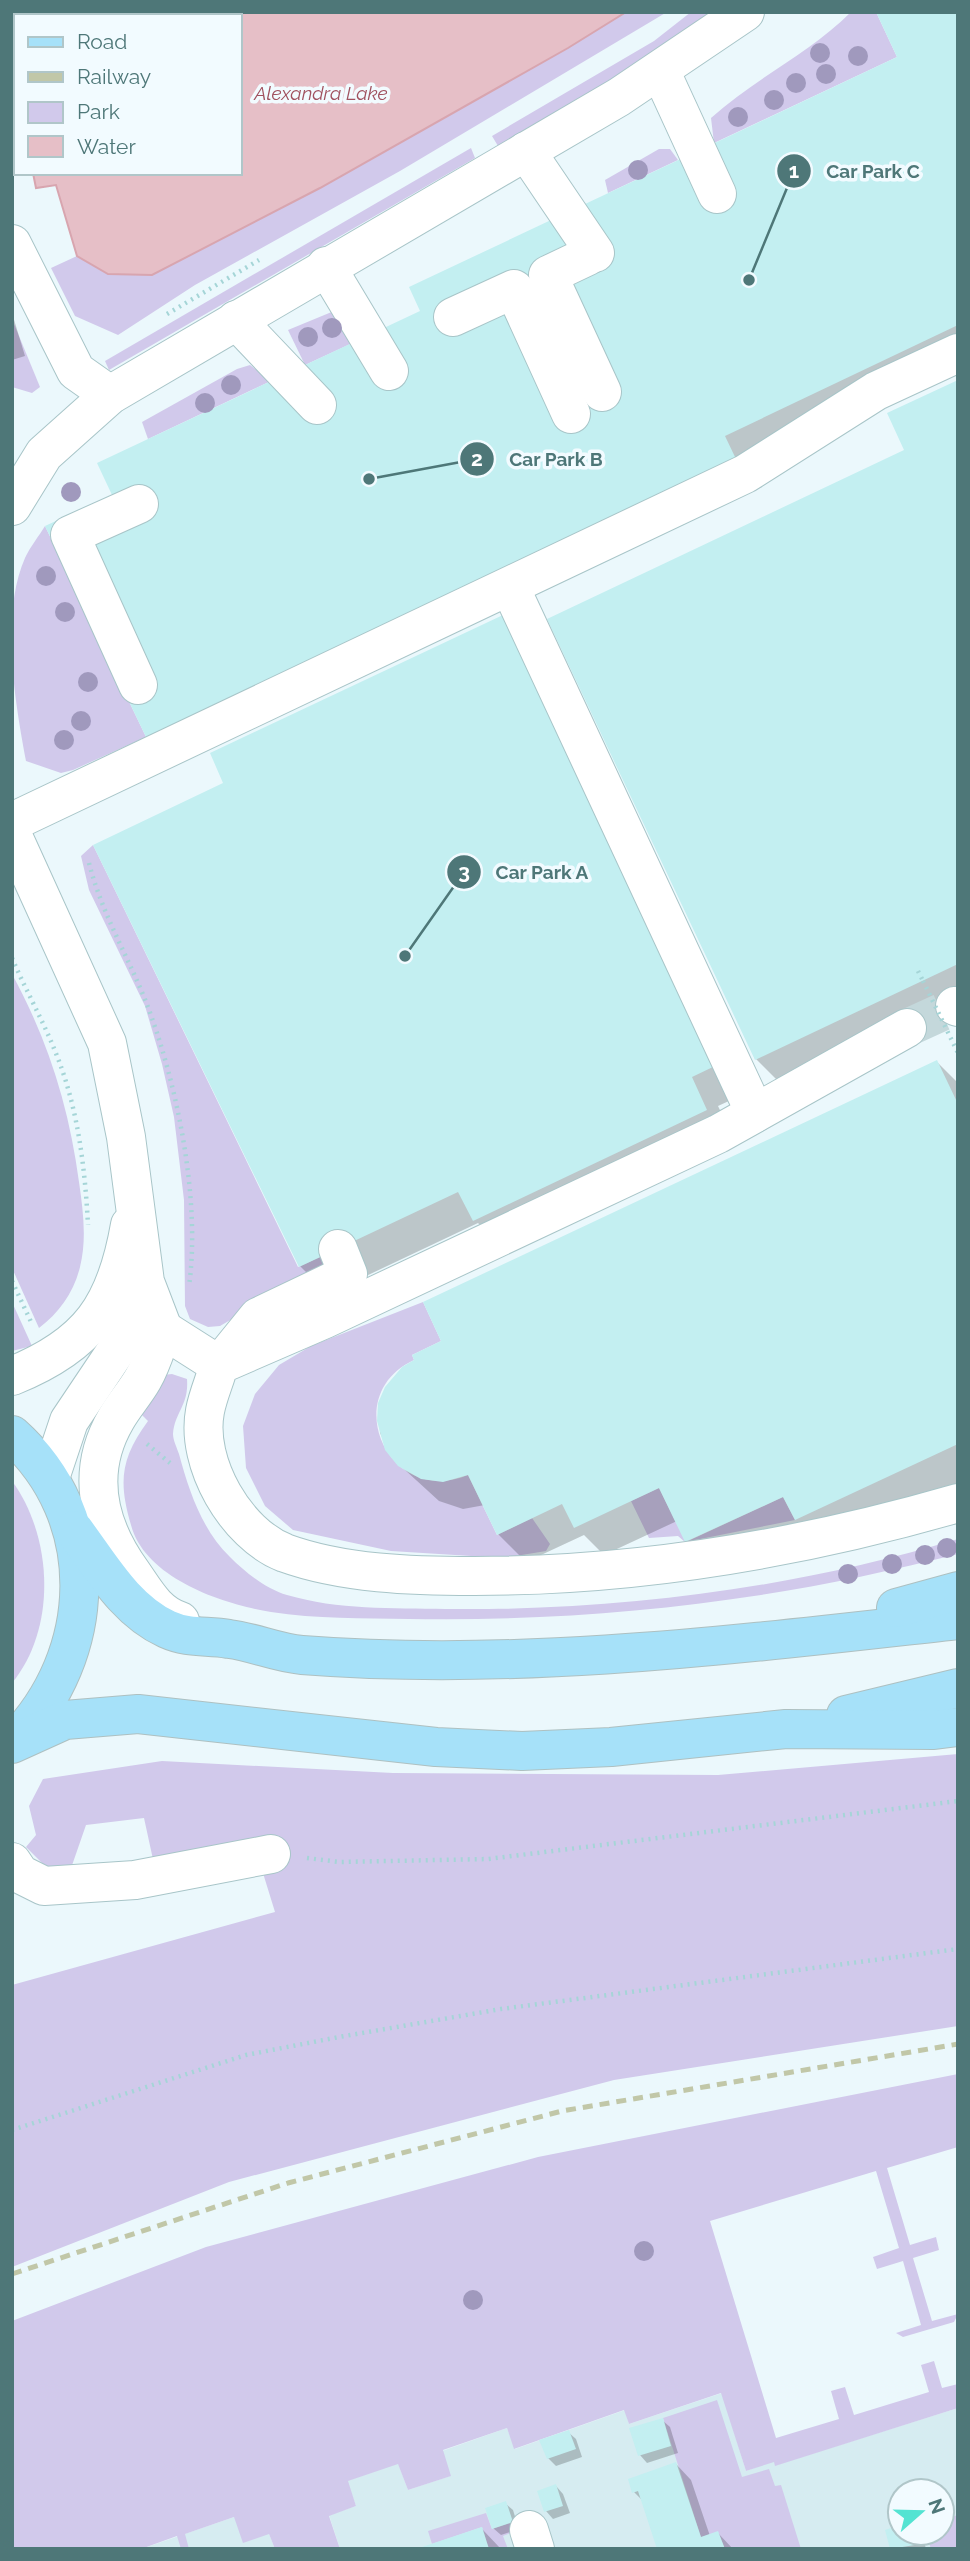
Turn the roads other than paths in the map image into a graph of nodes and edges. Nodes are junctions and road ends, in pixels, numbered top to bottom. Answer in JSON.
{"nodes":[{"id":1,"x":745,"y":12,"type":"edge"},
{"id":2,"x":660,"y":70,"type":"junction"},
{"id":3,"x":526,"y":151,"type":"junction"},
{"id":4,"x":718,"y":194,"type":"dead end"},
{"id":5,"x":12,"y":244,"type":"edge"},
{"id":6,"x":326,"y":266,"type":"junction"},
{"id":7,"x":453,"y":317,"type":"dead end"},
{"id":8,"x":236,"y":320,"type":"junction"},
{"id":9,"x":958,"y":352,"type":"edge"},
{"id":10,"x":389,"y":371,"type":"dead end"},
{"id":11,"x":602,"y":392,"type":"dead end"},
{"id":12,"x":110,"y":395,"type":"junction"},
{"id":13,"x":317,"y":405,"type":"dead end"},
{"id":14,"x":571,"y":414,"type":"dead end"},
{"id":15,"x":139,"y":504,"type":"dead end"},
{"id":16,"x":12,"y":506,"type":"edge"},
{"id":17,"x":510,"y":587,"type":"junction"},
{"id":18,"x":138,"y":685,"type":"dead end"},
{"id":19,"x":12,"y":822,"type":"edge"},
{"id":20,"x":12,"y":834,"type":"edge"},
{"id":21,"x":907,"y":1028,"type":"tunnel mouth"},
{"id":22,"x":755,"y":1113,"type":"junction"},
{"id":23,"x":135,"y":1199,"type":"junction"},
{"id":24,"x":338,"y":1249,"type":"dead end"},
{"id":25,"x":150,"y":1309,"type":"junction"},
{"id":26,"x":219,"y":1365,"type":"junction"},
{"id":27,"x":12,"y":1376,"type":"edge"},
{"id":28,"x":12,"y":1435,"type":"edge"},
{"id":29,"x":50,"y":1478,"type":"junction"},
{"id":30,"x":958,"y":1503,"type":"edge"},
{"id":31,"x":74,"y":1530,"type":"junction"},
{"id":32,"x":958,"y":1591,"type":"edge"},
{"id":33,"x":958,"y":1620,"type":"edge"},
{"id":34,"x":228,"y":1638,"type":"junction"},
{"id":35,"x":790,"y":1638,"type":"junction"},
{"id":36,"x":958,"y":1688,"type":"edge"},
{"id":37,"x":958,"y":1727,"type":"edge"},
{"id":38,"x":786,"y":1729,"type":"junction"},
{"id":39,"x":12,"y":1744,"type":"edge"},
{"id":40,"x":271,"y":1854,"type":"road end"},
{"id":41,"x":12,"y":1862,"type":"edge"}],
"edges":[{"from":1,"to":2,"type":"lane"},
{"from":2,"to":3,"type":"lane"},
{"from":2,"to":4,"type":"lane"},
{"from":3,"to":6,"type":"lane"},
{"from":3,"to":11,"type":"lane"},
{"from":5,"to":12,"type":"lane"},
{"from":6,"to":8,"type":"lane"},
{"from":6,"to":10,"type":"lane"},
{"from":7,"to":14,"type":"lane"},
{"from":8,"to":12,"type":"lane"},
{"from":8,"to":13,"type":"lane"},
{"from":9,"to":17,"type":"lane"},
{"from":12,"to":16,"type":"lane"},
{"from":15,"to":18,"type":"lane"},
{"from":17,"to":19,"type":"lane"},
{"from":17,"to":22,"type":"lane"},
{"from":20,"to":23,"type":"lane"},
{"from":21,"to":22,"type":"lane"},
{"from":22,"to":26,"type":"lane"},
{"from":23,"to":25,"type":"lane"},
{"from":23,"to":27,"type":"lane"},
{"from":24,"to":26,"type":"lane"},
{"from":25,"to":26,"type":"lane"},
{"from":25,"to":29,"type":"lane"},
{"from":25,"to":34,"type":"lane"},
{"from":26,"to":30,"type":"lane"},
{"from":28,"to":29,"type":"main road"},
{"from":29,"to":31,"type":"main road"},
{"from":31,"to":34,"type":"main road"},
{"from":31,"to":39,"type":"main road"},
{"from":32,"to":35,"type":"main road"},
{"from":33,"to":35,"type":"main road"},
{"from":34,"to":35,"type":"main road"},
{"from":36,"to":38,"type":"main road"},
{"from":37,"to":38,"type":"main road"},
{"from":38,"to":39,"type":"main road"},
{"from":40,"to":41,"type":"lane"}]}
